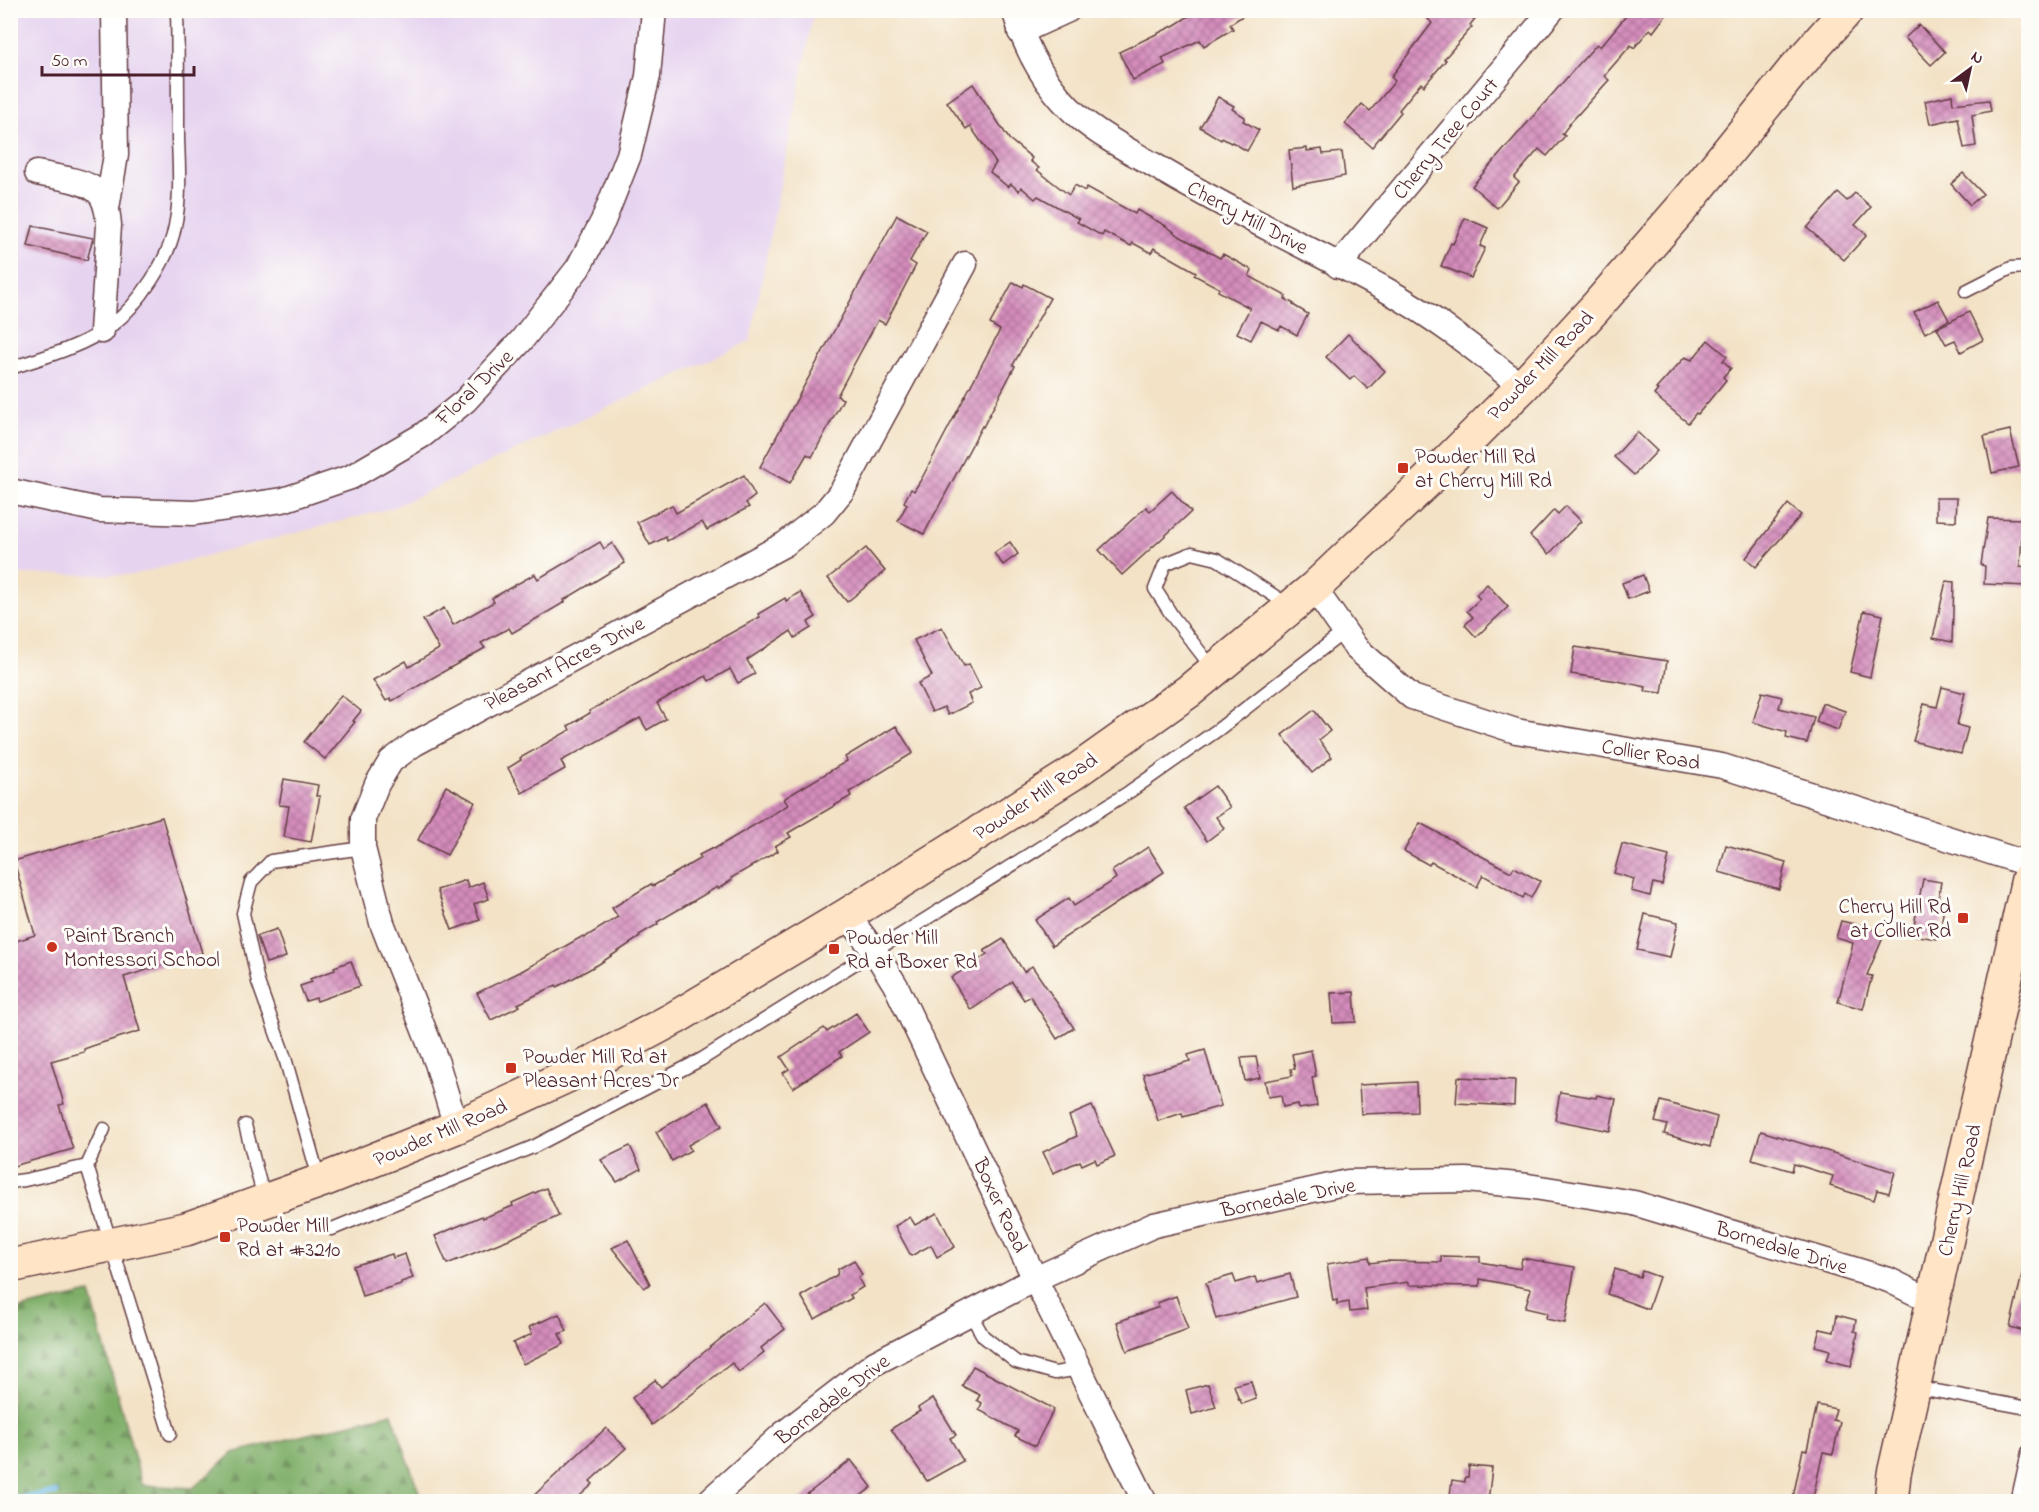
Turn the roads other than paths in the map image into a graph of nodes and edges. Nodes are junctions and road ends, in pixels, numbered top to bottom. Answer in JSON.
{"nodes":[{"id":1,"x":114,"y":10,"type":"edge"},
{"id":2,"x":177,"y":10,"type":"edge"},
{"id":3,"x":654,"y":10,"type":"edge"},
{"id":4,"x":1068,"y":10,"type":"edge"},
{"id":5,"x":1552,"y":10,"type":"edge"},
{"id":6,"x":1847,"y":10,"type":"edge"},
{"id":7,"x":1017,"y":21,"type":"edge"},
{"id":8,"x":37,"y":173,"type":"dead end"},
{"id":9,"x":107,"y":208,"type":"junction"},
{"id":10,"x":965,"y":264,"type":"dead end"},
{"id":11,"x":1338,"y":266,"type":"junction"},
{"id":12,"x":2028,"y":267,"type":"edge"},
{"id":13,"x":1966,"y":291,"type":"dead end"},
{"id":14,"x":102,"y":331,"type":"junction"},
{"id":15,"x":10,"y":368,"type":"edge"},
{"id":16,"x":1522,"y":387,"type":"junction"},
{"id":17,"x":10,"y":491,"type":"edge"},
{"id":18,"x":1303,"y":597,"type":"junction"},
{"id":19,"x":1345,"y":631,"type":"junction"},
{"id":20,"x":1214,"y":670,"type":"junction"},
{"id":21,"x":363,"y":848,"type":"junction"},
{"id":22,"x":2028,"y":864,"type":"edge"},
{"id":23,"x":2028,"y":879,"type":"edge"},
{"id":24,"x":846,"y":915,"type":"junction"},
{"id":25,"x":875,"y":952,"type":"junction"},
{"id":26,"x":245,"y":1125,"type":"dead end"},
{"id":27,"x":456,"y":1127,"type":"junction"},
{"id":28,"x":104,"y":1129,"type":"dead end"},
{"id":29,"x":87,"y":1166,"type":"junction"},
{"id":30,"x":320,"y":1181,"type":"junction"},
{"id":31,"x":10,"y":1182,"type":"edge"},
{"id":32,"x":264,"y":1200,"type":"junction"},
{"id":33,"x":332,"y":1229,"type":"dead end"},
{"id":34,"x":112,"y":1244,"type":"junction"},
{"id":35,"x":10,"y":1266,"type":"edge"},
{"id":36,"x":1035,"y":1279,"type":"junction"},
{"id":37,"x":1933,"y":1302,"type":"junction"},
{"id":38,"x":970,"y":1313,"type":"junction"},
{"id":39,"x":1079,"y":1369,"type":"junction"},
{"id":40,"x":1914,"y":1387,"type":"junction"},
{"id":41,"x":2028,"y":1408,"type":"edge"},
{"id":42,"x":170,"y":1434,"type":"dead end"},
{"id":43,"x":2028,"y":1452,"type":"edge"},
{"id":44,"x":1894,"y":1501,"type":"edge"},
{"id":45,"x":708,"y":1502,"type":"edge"},
{"id":46,"x":1145,"y":1502,"type":"edge"},
{"id":47,"x":2017,"y":1502,"type":"edge"}],
"edges":[{"from":1,"to":9,"type":"street"},
{"from":2,"to":14,"type":"lane"},
{"from":3,"to":17,"type":"street","name":"Floral Drive"},
{"from":4,"to":7,"type":"street"},
{"from":5,"to":11,"type":"street","name":"Cherry Tree Court"},
{"from":6,"to":16,"type":"main road","name":"Powder Mill Road"},
{"from":7,"to":11,"type":"street","name":"Cherry Mill Drive"},
{"from":8,"to":9,"type":"street"},
{"from":9,"to":14,"type":"street"},
{"from":10,"to":21,"type":"street","name":"Pleasant Acres Drive"},
{"from":11,"to":16,"type":"street","name":"Cherry Mill Drive"},
{"from":12,"to":13,"type":"lane"},
{"from":14,"to":15,"type":"lane"},
{"from":16,"to":18,"type":"main road","name":"Powder Mill Road"},
{"from":18,"to":19,"type":"street","name":"Collier Road"},
{"from":18,"to":20,"type":"main road","name":"Powder Mill Road"},
{"from":18,"to":20,"type":"lane"},
{"from":19,"to":22,"type":"street","name":"Collier Road"},
{"from":19,"to":25,"type":"lane"},
{"from":20,"to":24,"type":"main road","name":"Powder Mill Road"},
{"from":21,"to":27,"type":"street","name":"Pleasant Acres Drive"},
{"from":21,"to":30,"type":"lane"},
{"from":23,"to":37,"type":"main road","name":"Cherry Hill Road"},
{"from":24,"to":25,"type":"street","name":"Boxer Road"},
{"from":24,"to":27,"type":"main road","name":"Powder Mill Road"},
{"from":25,"to":33,"type":"lane"},
{"from":25,"to":36,"type":"street","name":"Boxer Road"},
{"from":26,"to":32,"type":"lane"},
{"from":27,"to":30,"type":"main road","name":"Powder Mill Road"},
{"from":28,"to":29,"type":"lane"},
{"from":29,"to":31,"type":"lane"},
{"from":29,"to":34,"type":"lane"},
{"from":30,"to":32,"type":"main road","name":"Powder Mill Road"},
{"from":32,"to":34,"type":"main road","name":"Powder Mill Road"},
{"from":34,"to":35,"type":"main road","name":"Powder Mill Road"},
{"from":34,"to":42,"type":"lane"},
{"from":36,"to":37,"type":"street","name":"Bornedale Drive"},
{"from":36,"to":38,"type":"street","name":"Bornedale Drive"},
{"from":36,"to":39,"type":"street","name":"Boxer Road"},
{"from":37,"to":40,"type":"main road","name":"Cherry Hill Road"},
{"from":38,"to":39,"type":"lane"},
{"from":38,"to":45,"type":"street","name":"Bornedale Drive"},
{"from":39,"to":46,"type":"street","name":"Boxer Road"},
{"from":40,"to":41,"type":"lane"},
{"from":40,"to":44,"type":"main road","name":"Cherry Hill Road"},
{"from":43,"to":47,"type":"lane"}]}
